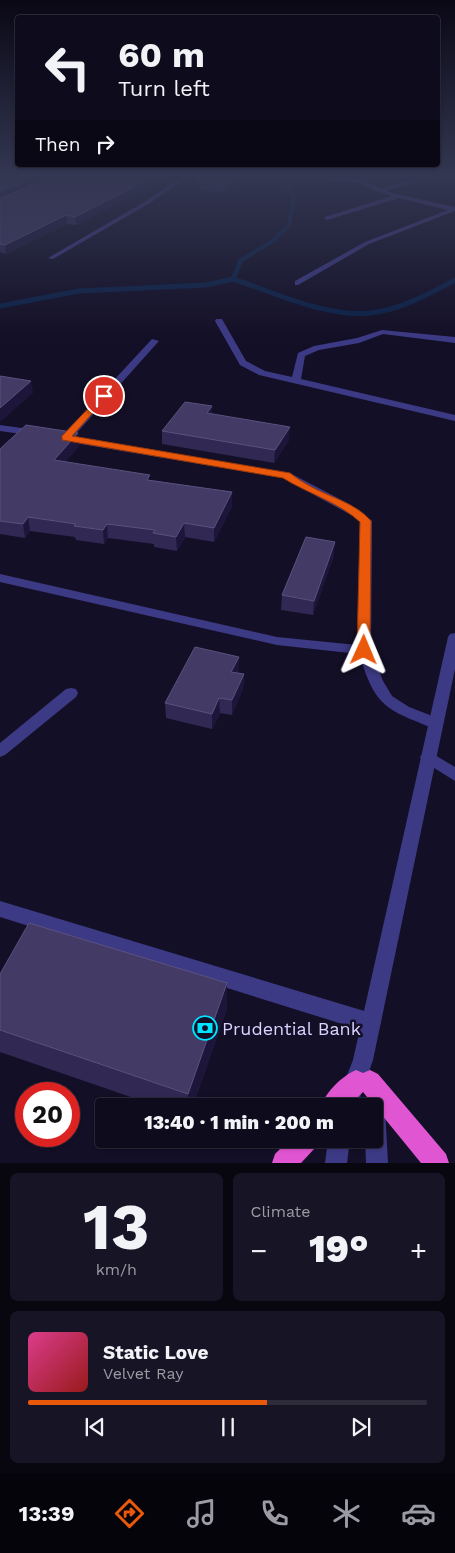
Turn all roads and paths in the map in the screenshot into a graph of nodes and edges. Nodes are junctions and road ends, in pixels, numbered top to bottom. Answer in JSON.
{"nodes":[{"id":1,"x":99,"y":230,"type":"edge"},
{"id":2,"x":400,"y":230,"type":"edge"},
{"id":3,"x":51,"y":258,"type":"dead end"},
{"id":4,"x":298,"y":283,"type":"dead end"},
{"id":5,"x":219,"y":321,"type":"dead end"},
{"id":6,"x":455,"y":340,"type":"edge"},
{"id":7,"x":155,"y":341,"type":"dead end"},
{"id":8,"x":296,"y":380,"type":"junction"},
{"id":9,"x":455,"y":418,"type":"edge"},
{"id":10,"x":0,"y":428,"type":"edge"},
{"id":11,"x":56,"y":437,"type":"junction"},
{"id":12,"x":0,"y":578,"type":"edge"},
{"id":13,"x":455,"y":637,"type":"edge"},
{"id":14,"x":364,"y":650,"type":"junction"},
{"id":15,"x":451,"y":670,"type":"edge"},
{"id":16,"x":70,"y":693,"type":"dead end"},
{"id":17,"x":436,"y":723,"type":"junction"},
{"id":18,"x":0,"y":751,"type":"edge"},
{"id":19,"x":428,"y":757,"type":"junction"},
{"id":20,"x":455,"y":776,"type":"edge"},
{"id":21,"x":0,"y":909,"type":"edge"},
{"id":22,"x":371,"y":1022,"type":"junction"},
{"id":23,"x":363,"y":1082,"type":"junction"},
{"id":24,"x":343,"y":1098,"type":"edge"},
{"id":25,"x":352,"y":1098,"type":"edge"},
{"id":26,"x":370,"y":1098,"type":"edge"},
{"id":27,"x":298,"y":1148,"type":"edge"},
{"id":28,"x":338,"y":1148,"type":"edge"},
{"id":29,"x":377,"y":1148,"type":"edge"},
{"id":30,"x":284,"y":1163,"type":"edge"},
{"id":31,"x":336,"y":1163,"type":"edge"},
{"id":32,"x":377,"y":1163,"type":"edge"},
{"id":33,"x":437,"y":1163,"type":"edge"}],
"edges":[{"from":1,"to":3,"type":"street"},
{"from":2,"to":4,"type":"street"},
{"from":5,"to":8,"type":"street"},
{"from":6,"to":8,"type":"street"},
{"from":7,"to":11,"type":"street"},
{"from":8,"to":9,"type":"street"},
{"from":10,"to":11,"type":"street"},
{"from":11,"to":14,"type":"street"},
{"from":12,"to":14,"type":"street"},
{"from":13,"to":15,"type":"street"},
{"from":14,"to":17,"type":"street"},
{"from":15,"to":17,"type":"street"},
{"from":16,"to":18,"type":"street"},
{"from":17,"to":19,"type":"street"},
{"from":19,"to":20,"type":"street"},
{"from":19,"to":22,"type":"street"},
{"from":21,"to":22,"type":"street"},
{"from":22,"to":23,"type":"street"},
{"from":23,"to":24,"type":"highway"},
{"from":23,"to":25,"type":"street"},
{"from":23,"to":26,"type":"street"},
{"from":23,"to":33,"type":"highway"},
{"from":27,"to":30,"type":"highway"},
{"from":28,"to":31,"type":"street"},
{"from":29,"to":32,"type":"street"}]}
